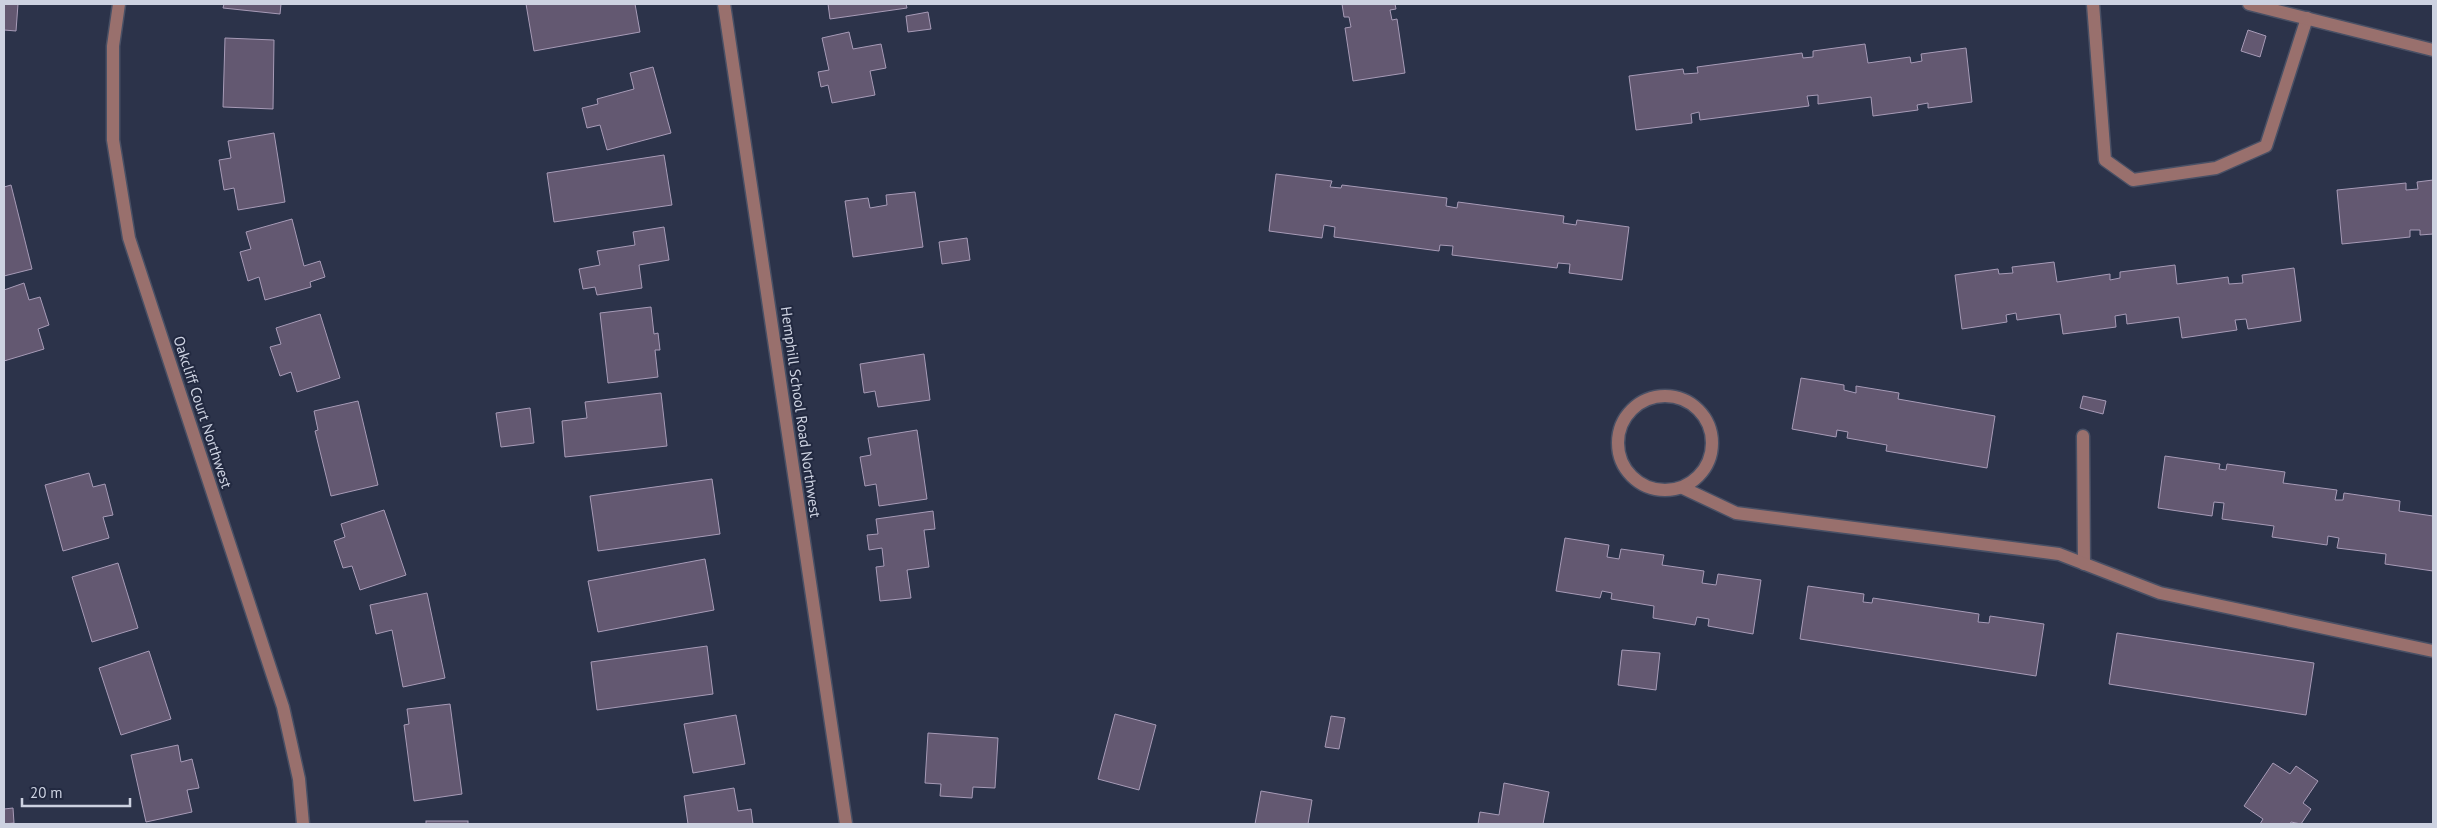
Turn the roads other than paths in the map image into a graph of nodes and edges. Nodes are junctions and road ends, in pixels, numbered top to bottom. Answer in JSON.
{"nodes":[{"id":1,"x":119,"y":4,"type":"edge"},
{"id":2,"x":724,"y":4,"type":"edge"},
{"id":3,"x":2093,"y":4,"type":"edge"},
{"id":4,"x":2249,"y":4,"type":"edge"},
{"id":5,"x":2307,"y":18,"type":"junction"},
{"id":6,"x":2433,"y":50,"type":"edge"},
{"id":7,"x":2084,"y":436,"type":"dead end"},
{"id":8,"x":1683,"y":488,"type":"junction"},
{"id":9,"x":2084,"y":564,"type":"junction"},
{"id":10,"x":2433,"y":651,"type":"edge"},
{"id":11,"x":303,"y":824,"type":"edge"},
{"id":12,"x":846,"y":824,"type":"edge"}],
"edges":[{"from":1,"to":11,"type":"street","name":"Oakcliff Court Northwest"},
{"from":2,"to":12,"type":"street","name":"Hemphill School Road Northwest"},
{"from":3,"to":5,"type":"street"},
{"from":4,"to":5,"type":"street"},
{"from":5,"to":6,"type":"street"},
{"from":7,"to":9,"type":"street"},
{"from":8,"to":8,"type":"street"},
{"from":8,"to":9,"type":"street"},
{"from":9,"to":10,"type":"street"}]}
